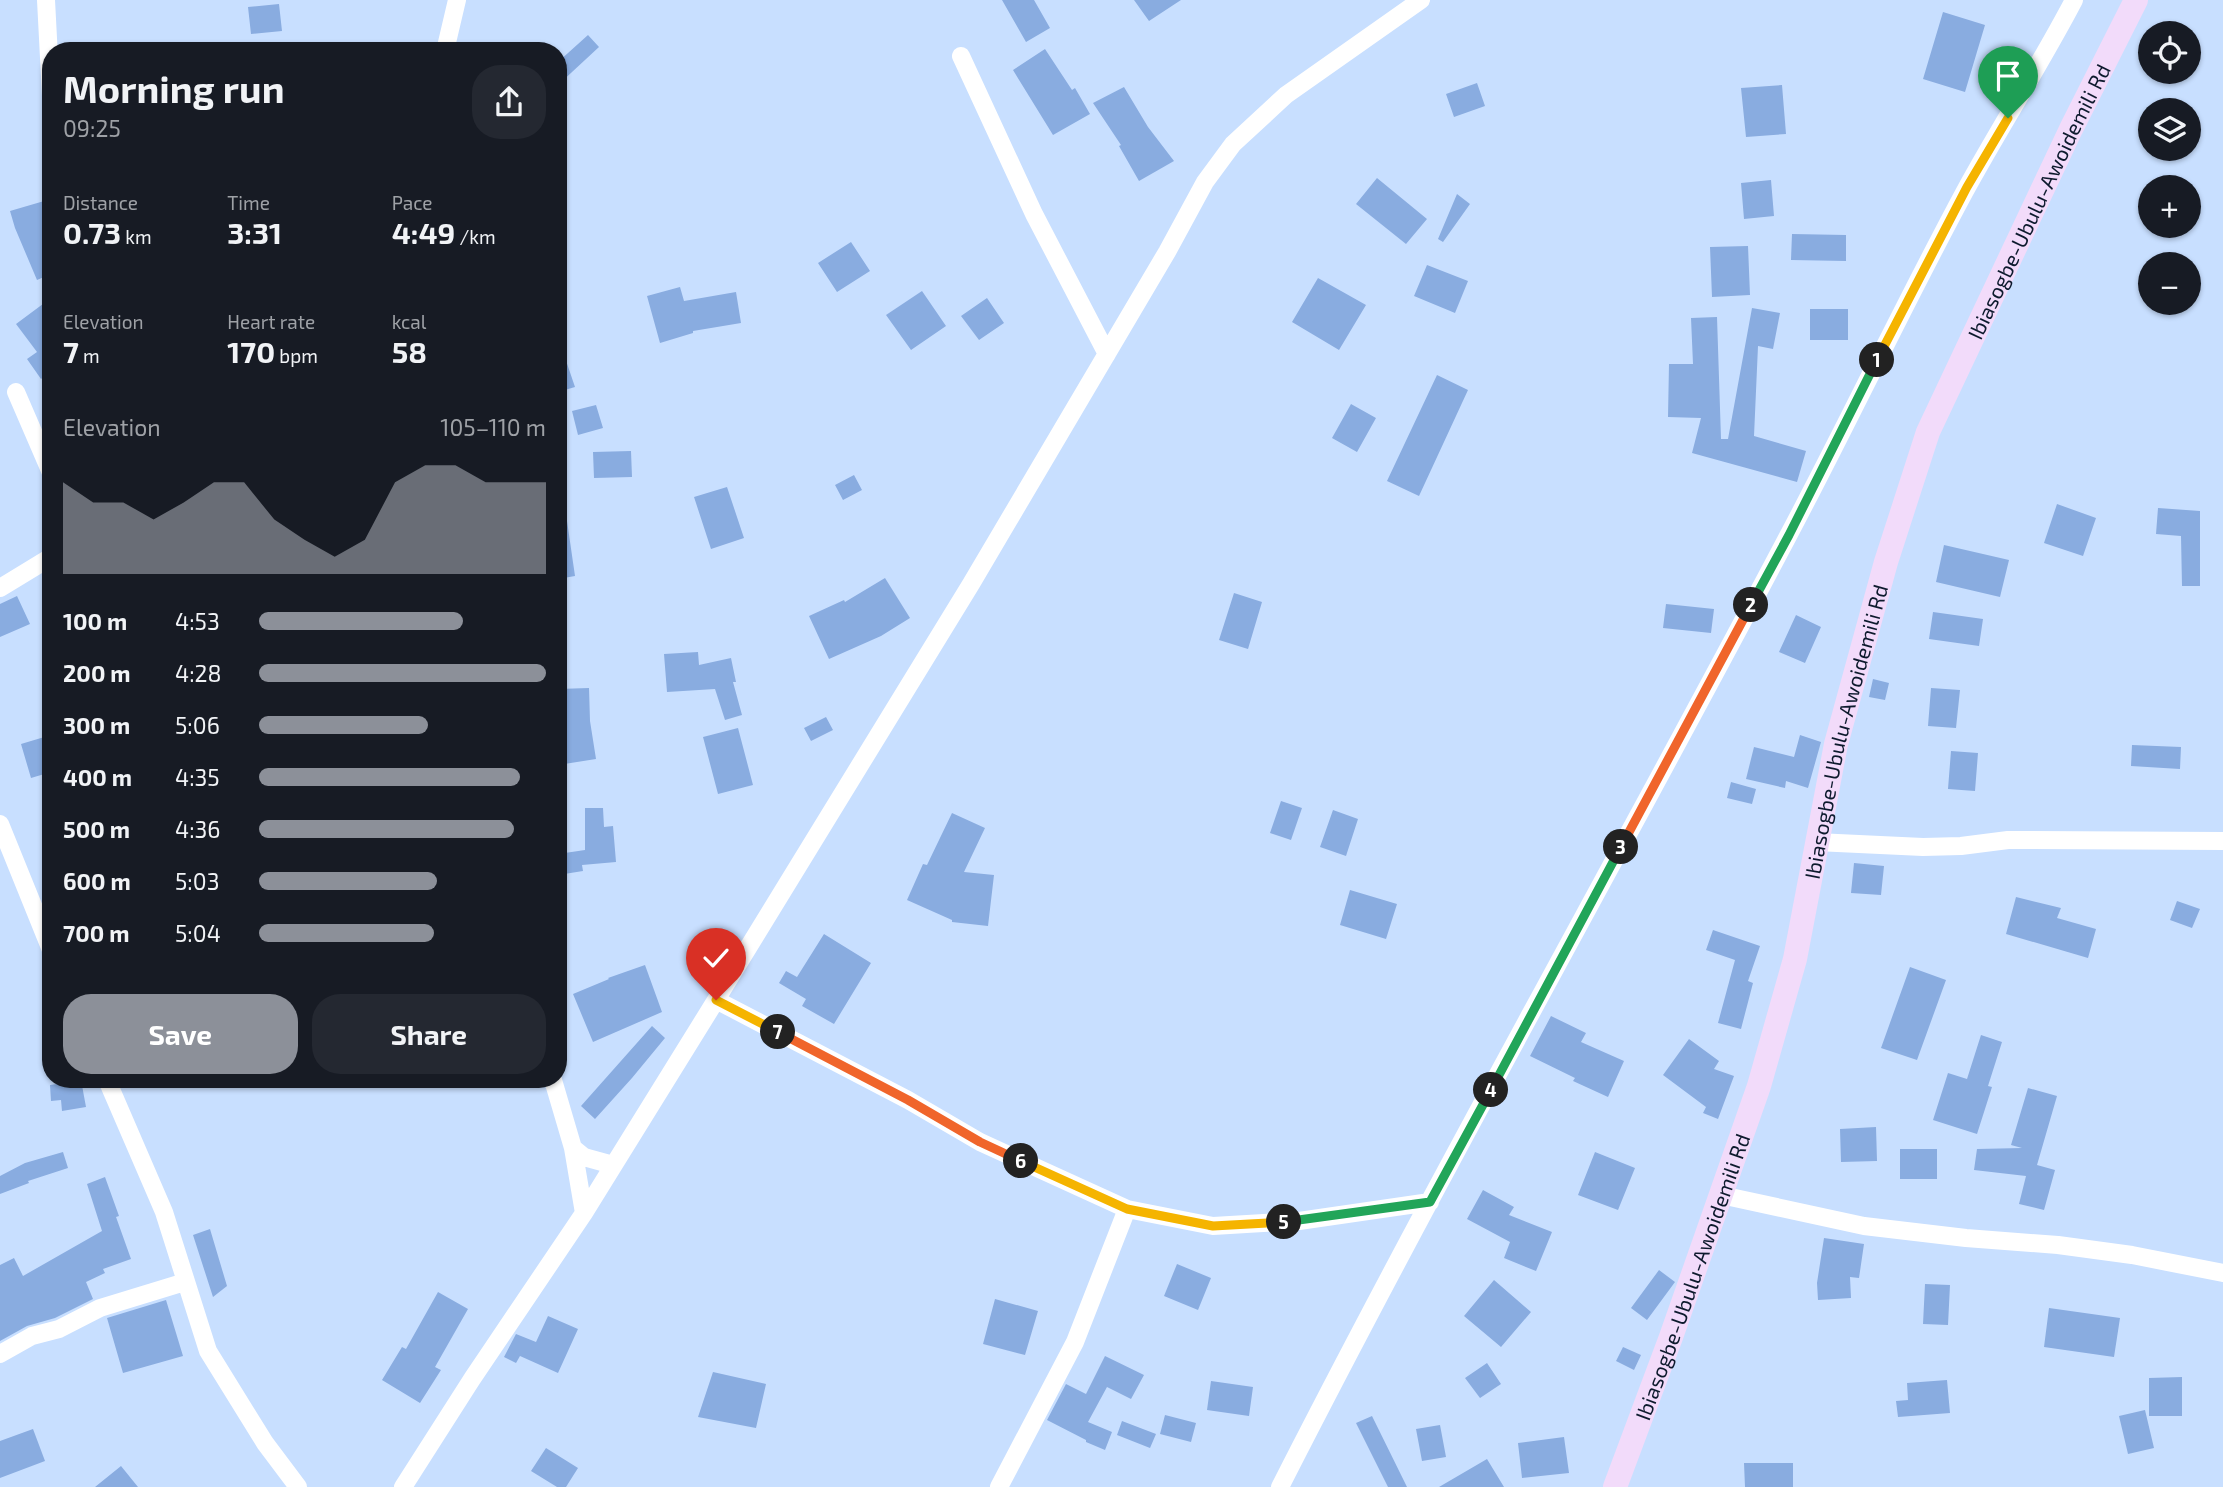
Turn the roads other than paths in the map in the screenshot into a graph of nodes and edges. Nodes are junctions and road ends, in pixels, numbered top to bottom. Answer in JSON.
{"nodes":[{"id":1,"x":46,"y":0,"type":"edge"},
{"id":2,"x":457,"y":0,"type":"edge"},
{"id":3,"x":1421,"y":0,"type":"edge"},
{"id":4,"x":2074,"y":0,"type":"edge"},
{"id":5,"x":2136,"y":0,"type":"edge"},
{"id":6,"x":47,"y":42,"type":"edge"},
{"id":7,"x":447,"y":42,"type":"edge"},
{"id":8,"x":961,"y":57,"type":"dead end"},
{"id":9,"x":1107,"y":354,"type":"junction"},
{"id":10,"x":16,"y":392,"type":"dead end"},
{"id":11,"x":42,"y":452,"type":"edge"},
{"id":12,"x":42,"y":562,"type":"edge"},
{"id":13,"x":0,"y":588,"type":"edge"},
{"id":14,"x":0,"y":824,"type":"edge"},
{"id":15,"x":2223,"y":841,"type":"edge"},
{"id":16,"x":1816,"y":842,"type":"junction"},
{"id":17,"x":42,"y":928,"type":"edge"},
{"id":18,"x":716,"y":1000,"type":"junction"},
{"id":19,"x":110,"y":1088,"type":"edge"},
{"id":20,"x":555,"y":1088,"type":"edge"},
{"id":21,"x":573,"y":1148,"type":"junction"},
{"id":22,"x":613,"y":1165,"type":"junction"},
{"id":23,"x":1721,"y":1195,"type":"junction"},
{"id":24,"x":1430,"y":1202,"type":"junction"},
{"id":25,"x":1127,"y":1209,"type":"junction"},
{"id":26,"x":584,"y":1213,"type":"junction"},
{"id":27,"x":2223,"y":1273,"type":"edge"},
{"id":28,"x":185,"y":1282,"type":"junction"},
{"id":29,"x":0,"y":1354,"type":"edge"},
{"id":30,"x":298,"y":1487,"type":"edge"},
{"id":31,"x":403,"y":1487,"type":"edge"},
{"id":32,"x":999,"y":1487,"type":"edge"},
{"id":33,"x":1280,"y":1487,"type":"edge"},
{"id":34,"x":1615,"y":1487,"type":"edge"}],
"edges":[{"from":1,"to":6,"type":"street"},
{"from":2,"to":7,"type":"street"},
{"from":3,"to":9,"type":"street"},
{"from":4,"to":24,"type":"street"},
{"from":5,"to":16,"type":"street","name":"Ibiasogbe-Ubulu-Awoidemili Rd"},
{"from":8,"to":9,"type":"street"},
{"from":9,"to":18,"type":"street"},
{"from":10,"to":11,"type":"street"},
{"from":12,"to":13,"type":"street"},
{"from":14,"to":17,"type":"street"},
{"from":15,"to":16,"type":"street"},
{"from":16,"to":23,"type":"street","name":"Ibiasogbe-Ubulu-Awoidemili Rd"},
{"from":18,"to":22,"type":"street"},
{"from":18,"to":25,"type":"street"},
{"from":19,"to":28,"type":"street"},
{"from":20,"to":21,"type":"street"},
{"from":21,"to":22,"type":"street"},
{"from":21,"to":26,"type":"street"},
{"from":22,"to":26,"type":"street"},
{"from":23,"to":27,"type":"street"},
{"from":23,"to":34,"type":"street","name":"Ibiasogbe-Ubulu-Awoidemili Rd"},
{"from":24,"to":25,"type":"street"},
{"from":24,"to":33,"type":"street"},
{"from":25,"to":32,"type":"street"},
{"from":26,"to":31,"type":"street"},
{"from":28,"to":29,"type":"street"},
{"from":28,"to":30,"type":"street"}]}
